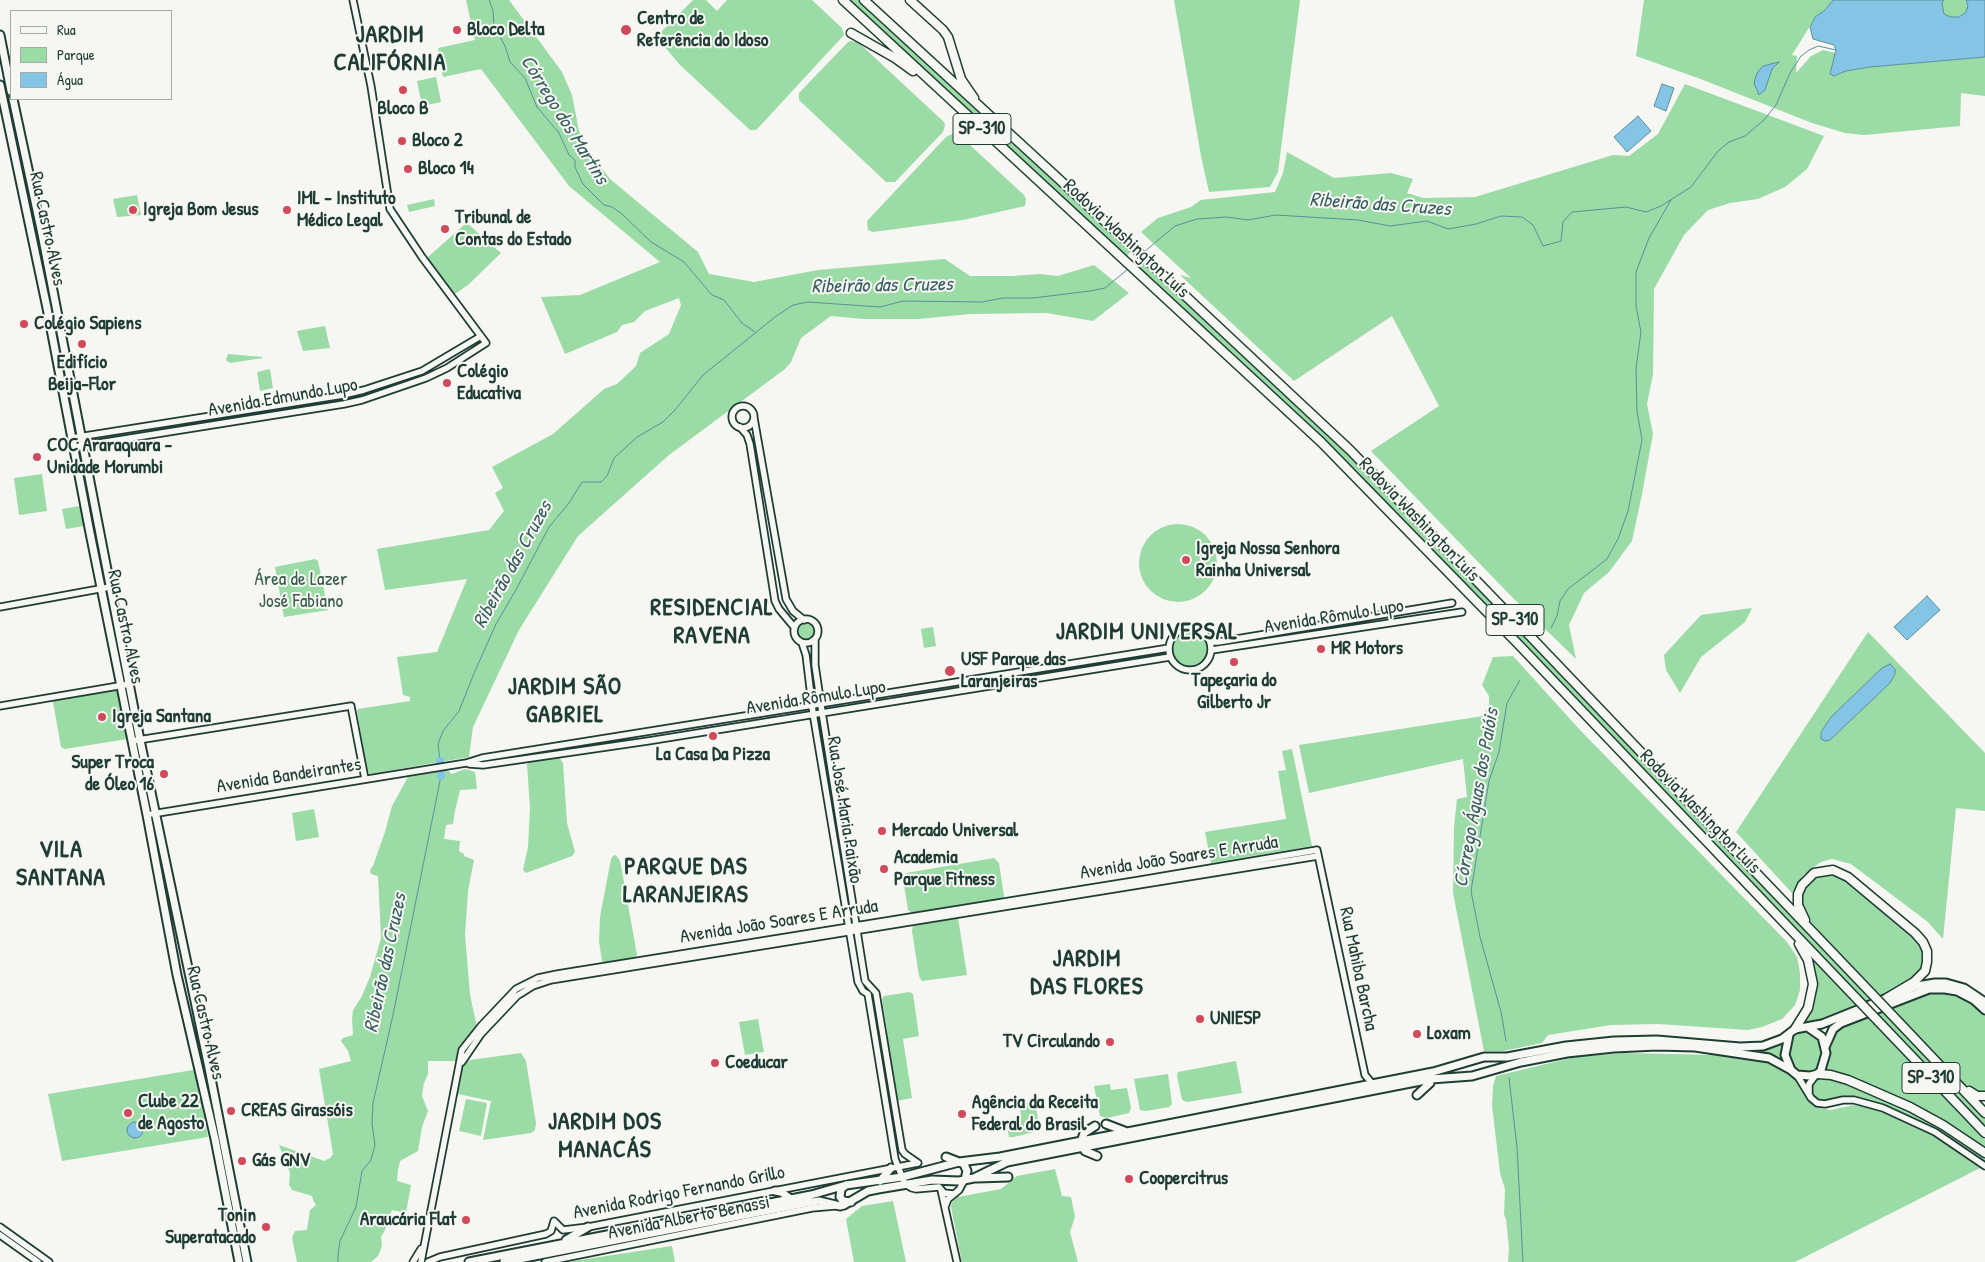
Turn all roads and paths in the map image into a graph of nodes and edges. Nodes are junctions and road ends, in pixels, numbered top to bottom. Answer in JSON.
{"nodes":[{"id":1,"x":353,"y":0,"type":"edge"},
{"id":2,"x":844,"y":0,"type":"edge"},
{"id":3,"x":864,"y":0,"type":"edge"},
{"id":4,"x":910,"y":0,"type":"edge"},
{"id":5,"x":851,"y":33,"type":"dead end"},
{"id":6,"x":0,"y":38,"type":"edge"},
{"id":7,"x":0,"y":85,"type":"edge"},
{"id":8,"x":10,"y":86,"type":"edge"},
{"id":9,"x":13,"y":100,"type":"edge"},
{"id":10,"x":951,"y":100,"type":"junction"},
{"id":11,"x":982,"y":110,"type":"junction"},
{"id":12,"x":481,"y":336,"type":"junction"},
{"id":13,"x":754,"y":418,"type":"junction"},
{"id":14,"x":740,"y":427,"type":"junction"},
{"id":15,"x":81,"y":436,"type":"junction"},
{"id":16,"x":72,"y":438,"type":"junction"},
{"id":17,"x":83,"y":445,"type":"junction"},
{"id":18,"x":74,"y":447,"type":"junction"},
{"id":19,"x":110,"y":588,"type":"junction"},
{"id":20,"x":101,"y":589,"type":"junction"},
{"id":21,"x":1452,"y":603,"type":"dead end"},
{"id":22,"x":0,"y":606,"type":"edge"},
{"id":23,"x":1462,"y":612,"type":"dead end"},
{"id":24,"x":804,"y":620,"type":"junction"},
{"id":25,"x":794,"y":627,"type":"junction"},
{"id":26,"x":815,"y":640,"type":"junction"},
{"id":27,"x":1210,"y":642,"type":"junction"},
{"id":28,"x":802,"y":643,"type":"junction"},
{"id":29,"x":1168,"y":648,"type":"junction"},
{"id":30,"x":1212,"y":650,"type":"junction"},
{"id":31,"x":1170,"y":657,"type":"junction"},
{"id":32,"x":130,"y":684,"type":"junction"},
{"id":33,"x":121,"y":686,"type":"junction"},
{"id":34,"x":821,"y":704,"type":"junction"},
{"id":35,"x":812,"y":705,"type":"junction"},
{"id":36,"x":0,"y":706,"type":"edge"},
{"id":37,"x":822,"y":712,"type":"junction"},
{"id":38,"x":813,"y":713,"type":"junction"},
{"id":39,"x":140,"y":740,"type":"junction"},
{"id":40,"x":132,"y":741,"type":"junction"},
{"id":41,"x":466,"y":763,"type":"junction"},
{"id":42,"x":436,"y":768,"type":"joint"},
{"id":43,"x":364,"y":771,"type":"junction"},
{"id":44,"x":365,"y":779,"type":"junction"},
{"id":45,"x":356,"y":781,"type":"junction"},
{"id":46,"x":156,"y":813,"type":"junction"},
{"id":47,"x":147,"y":814,"type":"junction"},
{"id":48,"x":1318,"y":853,"type":"joint"},
{"id":49,"x":1782,"y":920,"type":"junction"},
{"id":50,"x":852,"y":929,"type":"junction"},
{"id":51,"x":1830,"y":951,"type":"junction"},
{"id":52,"x":1887,"y":998,"type":"junction"},
{"id":53,"x":1985,"y":1002,"type":"edge"},
{"id":54,"x":1985,"y":1010,"type":"edge"},
{"id":55,"x":1809,"y":1028,"type":"junction"},
{"id":56,"x":1792,"y":1032,"type":"junction"},
{"id":57,"x":1825,"y":1047,"type":"junction"},
{"id":58,"x":1484,"y":1057,"type":"junction"},
{"id":59,"x":1471,"y":1060,"type":"junction"},
{"id":60,"x":1939,"y":1065,"type":"junction"},
{"id":61,"x":1791,"y":1070,"type":"junction"},
{"id":62,"x":1488,"y":1072,"type":"junction"},
{"id":63,"x":1817,"y":1074,"type":"junction"},
{"id":64,"x":1798,"y":1075,"type":"junction"},
{"id":65,"x":1472,"y":1076,"type":"junction"},
{"id":66,"x":1431,"y":1079,"type":"junction"},
{"id":67,"x":1376,"y":1087,"type":"junction"},
{"id":68,"x":1417,"y":1095,"type":"dead end"},
{"id":69,"x":1985,"y":1096,"type":"edge"},
{"id":70,"x":1811,"y":1098,"type":"junction"},
{"id":71,"x":1985,"y":1113,"type":"edge"},
{"id":72,"x":1106,"y":1124,"type":"dead end"},
{"id":73,"x":1095,"y":1126,"type":"dead end"},
{"id":74,"x":1127,"y":1132,"type":"junction"},
{"id":75,"x":1985,"y":1133,"type":"edge"},
{"id":76,"x":1082,"y":1145,"type":"junction"},
{"id":77,"x":1985,"y":1153,"type":"edge"},
{"id":78,"x":1097,"y":1156,"type":"dead end"},
{"id":79,"x":946,"y":1157,"type":"dead end"},
{"id":80,"x":959,"y":1162,"type":"junction"},
{"id":81,"x":918,"y":1163,"type":"joint"},
{"id":82,"x":1985,"y":1166,"type":"edge"},
{"id":83,"x":894,"y":1168,"type":"junction"},
{"id":84,"x":1008,"y":1177,"type":"dead end"},
{"id":85,"x":974,"y":1178,"type":"junction"},
{"id":86,"x":966,"y":1179,"type":"junction"},
{"id":87,"x":904,"y":1180,"type":"junction"},
{"id":88,"x":880,"y":1181,"type":"junction"},
{"id":89,"x":846,"y":1185,"type":"junction"},
{"id":90,"x":941,"y":1190,"type":"junction"},
{"id":91,"x":775,"y":1191,"type":"junction"},
{"id":92,"x":954,"y":1194,"type":"junction"},
{"id":93,"x":791,"y":1199,"type":"junction"},
{"id":94,"x":852,"y":1202,"type":"junction"},
{"id":95,"x":840,"y":1206,"type":"junction"},
{"id":96,"x":945,"y":1207,"type":"junction"},
{"id":97,"x":0,"y":1227,"type":"edge"},
{"id":98,"x":588,"y":1227,"type":"junction"},
{"id":99,"x":0,"y":1235,"type":"edge"},
{"id":100,"x":12,"y":1236,"type":"junction"},
{"id":101,"x":425,"y":1241,"type":"junction"},
{"id":102,"x":561,"y":1243,"type":"junction"},
{"id":103,"x":38,"y":1262,"type":"edge"},
{"id":104,"x":48,"y":1262,"type":"edge"},
{"id":105,"x":239,"y":1262,"type":"edge"},
{"id":106,"x":247,"y":1262,"type":"edge"},
{"id":107,"x":413,"y":1262,"type":"edge"},
{"id":108,"x":421,"y":1262,"type":"edge"},
{"id":109,"x":428,"y":1262,"type":"edge"},
{"id":110,"x":469,"y":1262,"type":"edge"},
{"id":111,"x":504,"y":1262,"type":"edge"},
{"id":112,"x":545,"y":1262,"type":"edge"},
{"id":113,"x":957,"y":1262,"type":"edge"}],
"edges":[{"from":1,"to":12,"type":"street"},
{"from":2,"to":10,"type":"highway","name":"Rodovia Washington Luís","number":"SP-310"},
{"from":3,"to":11,"type":"highway","name":"Rodovia Washington Luís","number":"SP-310"},
{"from":4,"to":11,"type":"highway"},
{"from":5,"to":10,"type":"highway"},
{"from":6,"to":8,"type":"main road"},
{"from":7,"to":16,"type":"main road","name":"Rua Castro Alves"},
{"from":9,"to":15,"type":"main road","name":"Rua Castro Alves"},
{"from":10,"to":49,"type":"highway","name":"Rodovia Washington Luís","number":"SP-310"},
{"from":11,"to":51,"type":"highway","name":"Rodovia Washington Luís","number":"SP-310"},
{"from":12,"to":15,"type":"street","name":"Avenida Edmundo Lupo"},
{"from":12,"to":17,"type":"street","name":"Avenida Edmundo Lupo"},
{"from":13,"to":14,"type":"street"},
{"from":13,"to":14,"type":"street"},
{"from":13,"to":24,"type":"street"},
{"from":14,"to":25,"type":"street"},
{"from":15,"to":16,"type":"street","name":"Avenida Edmundo Lupo"},
{"from":15,"to":17,"type":"main road","name":"Rua Castro Alves"},
{"from":16,"to":18,"type":"main road","name":"Rua Castro Alves"},
{"from":17,"to":18,"type":"street","name":"Avenida Edmundo Lupo"},
{"from":17,"to":19,"type":"main road","name":"Rua Castro Alves"},
{"from":18,"to":20,"type":"main road","name":"Rua Castro Alves"},
{"from":19,"to":20,"type":"street"},
{"from":19,"to":32,"type":"main road","name":"Rua Castro Alves"},
{"from":20,"to":22,"type":"street"},
{"from":20,"to":33,"type":"main road","name":"Rua Castro Alves"},
{"from":21,"to":27,"type":"street","name":"Avenida Rômulo Lupo"},
{"from":23,"to":30,"type":"street","name":"Avenida Rômulo Lupo"},
{"from":24,"to":25,"type":"street"},
{"from":24,"to":26,"type":"street"},
{"from":25,"to":28,"type":"street"},
{"from":26,"to":28,"type":"street"},
{"from":26,"to":34,"type":"street","name":"Rua José Maria Paixão"},
{"from":27,"to":29,"type":"street"},
{"from":27,"to":30,"type":"street"},
{"from":28,"to":35,"type":"street","name":"Rua José Maria Paixão"},
{"from":29,"to":31,"type":"street"},
{"from":29,"to":34,"type":"street","name":"Avenida Rômulo Lupo"},
{"from":30,"to":31,"type":"street"},
{"from":31,"to":37,"type":"street","name":"Avenida Rômulo Lupo"},
{"from":32,"to":33,"type":"street"},
{"from":32,"to":39,"type":"main road","name":"Rua Castro Alves"},
{"from":33,"to":36,"type":"street"},
{"from":33,"to":40,"type":"main road","name":"Rua Castro Alves"},
{"from":34,"to":35,"type":"street","name":"Avenida Rômulo Lupo"},
{"from":34,"to":37,"type":"street","name":"Rua José Maria Paixão"},
{"from":35,"to":38,"type":"street","name":"Rua José Maria Paixão"},
{"from":35,"to":41,"type":"street","name":"Avenida Rômulo Lupo"},
{"from":37,"to":38,"type":"street","name":"Avenida Rômulo Lupo"},
{"from":37,"to":50,"type":"street","name":"Rua José Maria Paixão"},
{"from":38,"to":41,"type":"street","name":"Avenida Rômulo Lupo"},
{"from":38,"to":50,"type":"street","name":"Rua José Maria Paixão"},
{"from":39,"to":40,"type":"street"},
{"from":39,"to":43,"type":"street"},
{"from":39,"to":46,"type":"main road","name":"Rua Castro Alves"},
{"from":40,"to":47,"type":"main road","name":"Rua Castro Alves"},
{"from":41,"to":42,"type":"street","name":"Avenida Rômulo Lupo"},
{"from":42,"to":44,"type":"street","name":"Avenida Bandeirantes"},
{"from":43,"to":44,"type":"street"},
{"from":43,"to":45,"type":"street"},
{"from":44,"to":45,"type":"street","name":"Avenida Bandeirantes"},
{"from":45,"to":46,"type":"street","name":"Avenida Bandeirantes"},
{"from":46,"to":47,"type":"street","name":"Avenida Bandeirantes"},
{"from":46,"to":106,"type":"main road","name":"Rua Castro Alves"},
{"from":47,"to":105,"type":"main road","name":"Rua Castro Alves"},
{"from":48,"to":50,"type":"street","name":"Avenida João Soares E Arruda"},
{"from":48,"to":67,"type":"street","name":"Rua Mahiba Barcha"},
{"from":49,"to":56,"type":"highway"},
{"from":49,"to":75,"type":"highway","name":"Rodovia Washington Luís","number":"SP-310","bridge":true},
{"from":50,"to":81,"type":"street","name":"Rua José Maria Paixão"},
{"from":50,"to":83,"type":"street","name":"Rua José Maria Paixão"},
{"from":50,"to":101,"type":"street","name":"Avenida João Soares E Arruda"},
{"from":51,"to":52,"type":"highway"},
{"from":51,"to":60,"type":"highway","name":"Rodovia Washington Luís","number":"SP-310","bridge":true},
{"from":52,"to":53,"type":"main road"},
{"from":52,"to":55,"type":"main road"},
{"from":54,"to":57,"type":"main road"},
{"from":55,"to":56,"type":"main road"},
{"from":55,"to":57,"type":"main road"},
{"from":56,"to":58,"type":"main road"},
{"from":56,"to":61,"type":"main road"},
{"from":57,"to":63,"type":"main road"},
{"from":58,"to":59,"type":"main road"},
{"from":58,"to":62,"type":"main road"},
{"from":59,"to":65,"type":"main road"},
{"from":59,"to":67,"type":"main road"},
{"from":60,"to":69,"type":"highway"},
{"from":60,"to":71,"type":"highway","name":"Rodovia Washington Luís","number":"SP-310"},
{"from":61,"to":62,"type":"main road"},
{"from":61,"to":64,"type":"main road"},
{"from":62,"to":65,"type":"main road"},
{"from":63,"to":64,"type":"main road"},
{"from":63,"to":70,"type":"street"},
{"from":63,"to":77,"type":"highway"},
{"from":64,"to":70,"type":"street"},
{"from":65,"to":66,"type":"main road"},
{"from":66,"to":67,"type":"main road"},
{"from":66,"to":68,"type":"main road"},
{"from":67,"to":74,"type":"main road"},
{"from":67,"to":76,"type":"main road"},
{"from":70,"to":82,"type":"street"},
{"from":72,"to":74,"type":"main road"},
{"from":73,"to":76,"type":"main road"},
{"from":74,"to":76,"type":"main road"},
{"from":76,"to":78,"type":"main road"},
{"from":76,"to":80,"type":"main road"},
{"from":76,"to":85,"type":"main road"},
{"from":79,"to":80,"type":"main road"},
{"from":80,"to":86,"type":"main road"},
{"from":80,"to":87,"type":"main road"},
{"from":81,"to":83,"type":"street","name":"Avenida Rodrigo Fernando Grillo"},
{"from":83,"to":87,"type":"street"},
{"from":83,"to":88,"type":"main road"},
{"from":83,"to":91,"type":"street","name":"Avenida Rodrigo Fernando Grillo"},
{"from":84,"to":85,"type":"main road"},
{"from":85,"to":86,"type":"main road"},
{"from":86,"to":87,"type":"main road"},
{"from":86,"to":92,"type":"street"},
{"from":87,"to":88,"type":"main road"},
{"from":87,"to":90,"type":"street"},
{"from":87,"to":94,"type":"main road"},
{"from":88,"to":89,"type":"main road"},
{"from":89,"to":93,"type":"main road"},
{"from":89,"to":94,"type":"main road"},
{"from":90,"to":92,"type":"street"},
{"from":90,"to":96,"type":"street"},
{"from":91,"to":93,"type":"main road"},
{"from":91,"to":98,"type":"street","name":"Avenida Rodrigo Fernando Grillo"},
{"from":92,"to":96,"type":"street"},
{"from":93,"to":102,"type":"main road"},
{"from":94,"to":95,"type":"main road"},
{"from":95,"to":111,"type":"main road"},
{"from":95,"to":112,"type":"street","name":"Avenida Alberto Benassi"},
{"from":96,"to":113,"type":"street"},
{"from":97,"to":100,"type":"street"},
{"from":98,"to":102,"type":"main road"},
{"from":98,"to":109,"type":"street","name":"Avenida Rodrigo Fernando Grillo"},
{"from":99,"to":100,"type":"street"},
{"from":100,"to":103,"type":"street"},
{"from":100,"to":104,"type":"street"},
{"from":101,"to":107,"type":"street"},
{"from":101,"to":108,"type":"street","name":"Avenida João Soares E Arruda"},
{"from":102,"to":110,"type":"main road"}]}
